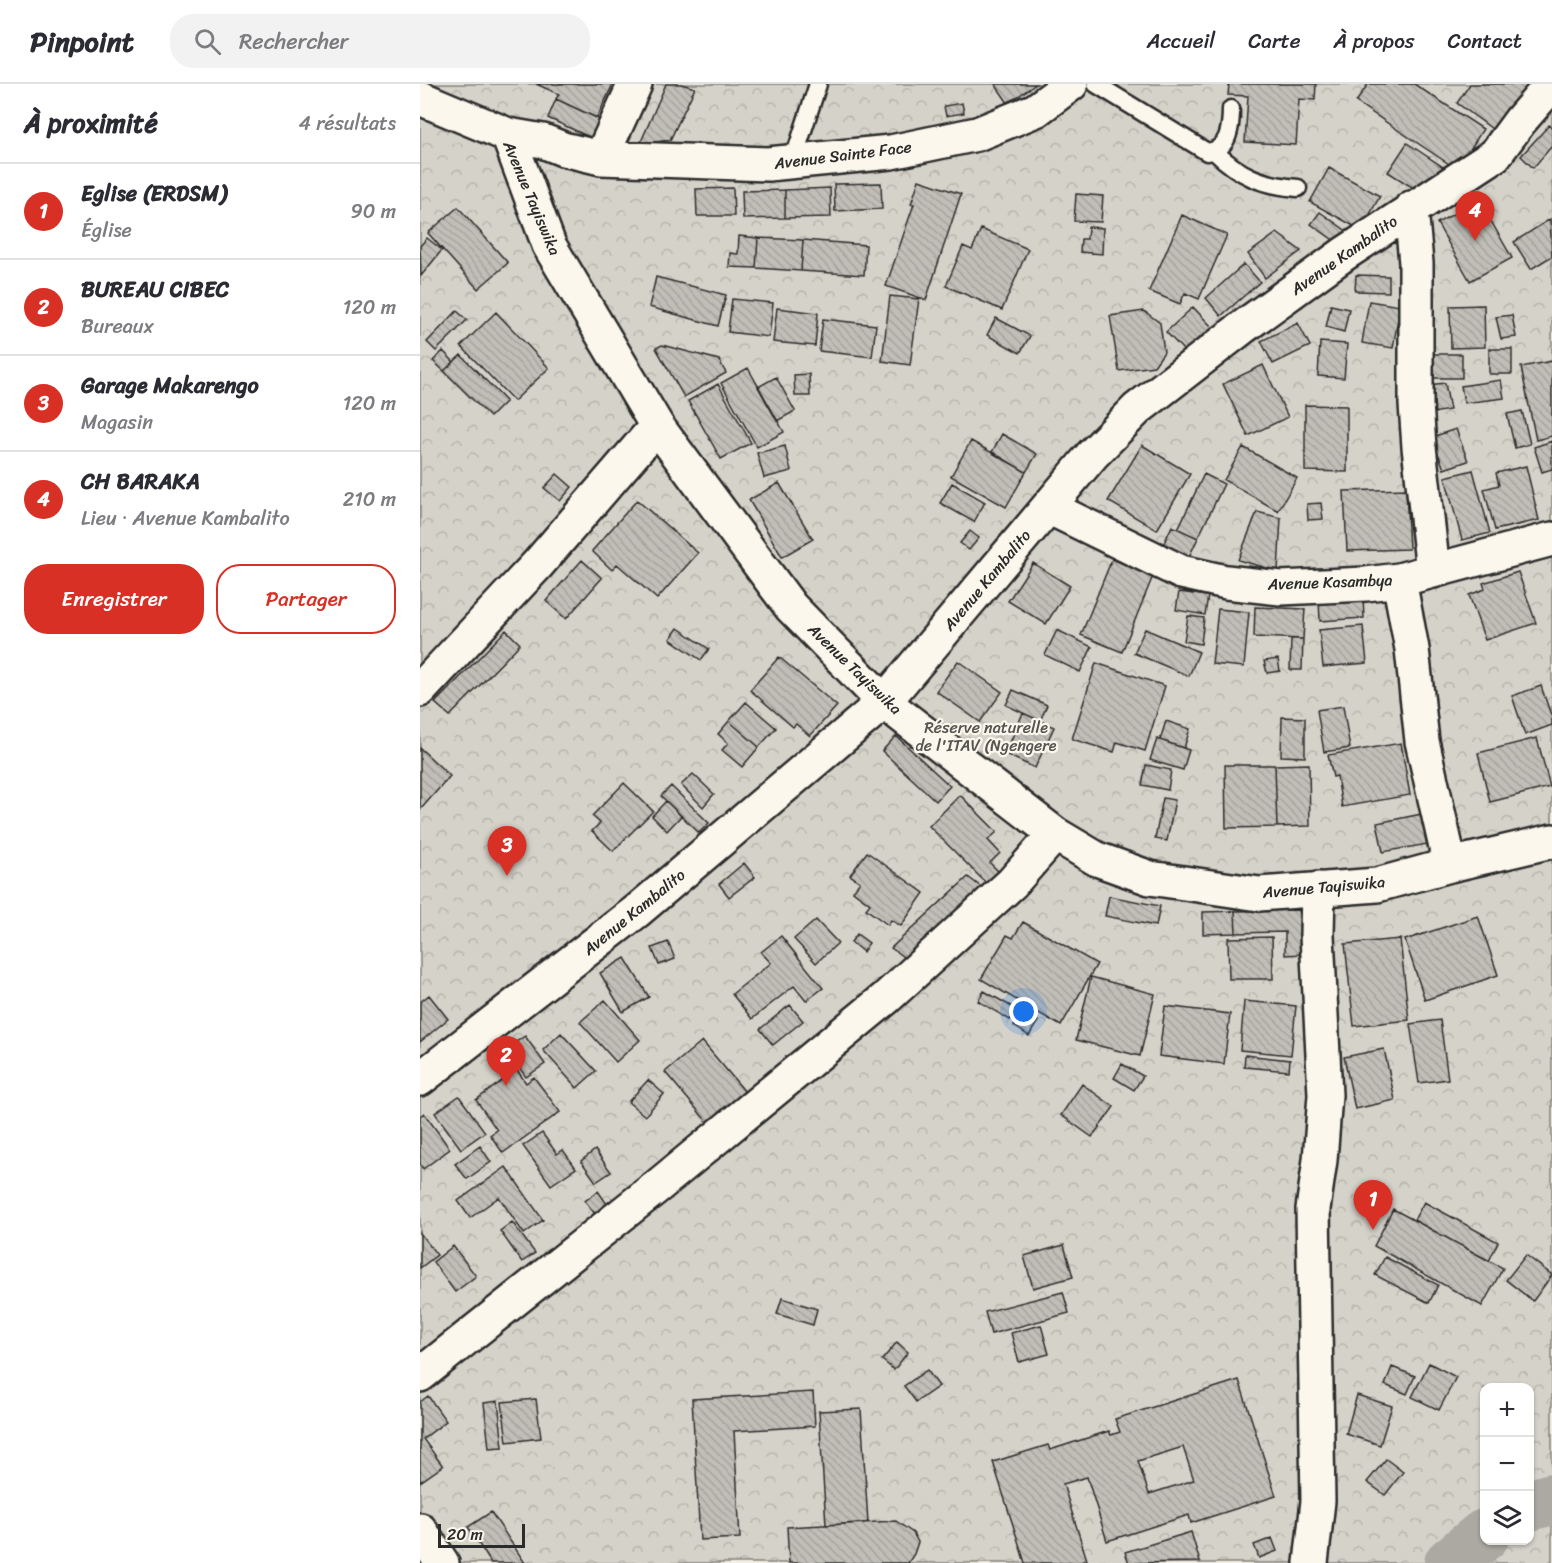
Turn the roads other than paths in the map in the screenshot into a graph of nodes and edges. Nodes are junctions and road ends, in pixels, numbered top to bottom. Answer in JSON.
{"nodes":[{"id":1,"x":635,"y":84,"type":"edge"},
{"id":2,"x":818,"y":84,"type":"edge"},
{"id":3,"x":1071,"y":84,"type":"edge"},
{"id":4,"x":1096,"y":84,"type":"edge"},
{"id":5,"x":1552,"y":86,"type":"edge"},
{"id":6,"x":420,"y":98,"type":"edge"},
{"id":7,"x":1231,"y":109,"type":"dead end"},
{"id":8,"x":508,"y":135,"type":"junction"},
{"id":9,"x":1214,"y":151,"type":"junction"},
{"id":10,"x":601,"y":159,"type":"junction"},
{"id":11,"x":793,"y":161,"type":"junction"},
{"id":12,"x":1298,"y":188,"type":"dead end"},
{"id":13,"x":1411,"y":208,"type":"junction"},
{"id":14,"x":657,"y":426,"type":"junction"},
{"id":15,"x":1048,"y":507,"type":"junction"},
{"id":16,"x":1552,"y":539,"type":"edge"},
{"id":17,"x":1433,"y":571,"type":"junction"},
{"id":18,"x":1399,"y":580,"type":"junction"},
{"id":19,"x":420,"y":690,"type":"edge"},
{"id":20,"x":884,"y":702,"type":"junction"},
{"id":21,"x":1055,"y":834,"type":"junction"},
{"id":22,"x":1552,"y":841,"type":"edge"},
{"id":23,"x":1450,"y":864,"type":"junction"},
{"id":24,"x":1318,"y":890,"type":"junction"},
{"id":25,"x":420,"y":1079,"type":"edge"},
{"id":26,"x":420,"y":1375,"type":"edge"},
{"id":27,"x":420,"y":1530,"type":"edge"},
{"id":28,"x":442,"y":1563,"type":"edge"},
{"id":29,"x":1311,"y":1563,"type":"edge"}],
"edges":[{"from":1,"to":10,"type":"street"},
{"from":2,"to":11,"type":"lane"},
{"from":3,"to":11,"type":"street","name":"Avenue Sainte Face"},
{"from":4,"to":9,"type":"lane"},
{"from":5,"to":13,"type":"street","name":"Avenue Kambalito"},
{"from":6,"to":8,"type":"street","name":"Avenue Tayiswika"},
{"from":7,"to":9,"type":"lane"},
{"from":8,"to":10,"type":"street","name":"Avenue Sainte Face"},
{"from":8,"to":14,"type":"street","name":"Avenue Tayiswika"},
{"from":9,"to":12,"type":"lane"},
{"from":10,"to":11,"type":"street","name":"Avenue Sainte Face"},
{"from":13,"to":15,"type":"street","name":"Avenue Kambalito"},
{"from":13,"to":17,"type":"street"},
{"from":14,"to":19,"type":"street"},
{"from":14,"to":20,"type":"street","name":"Avenue Tayiswika"},
{"from":15,"to":18,"type":"street","name":"Avenue Kasambya"},
{"from":15,"to":20,"type":"street","name":"Avenue Kambalito"},
{"from":16,"to":17,"type":"street","name":"Avenue Kasambya"},
{"from":17,"to":18,"type":"street","name":"Avenue Kasambya"},
{"from":18,"to":23,"type":"street"},
{"from":20,"to":21,"type":"street","name":"Avenue Tayiswika"},
{"from":20,"to":25,"type":"street","name":"Avenue Kambalito"},
{"from":21,"to":24,"type":"street","name":"Avenue Tayiswika"},
{"from":21,"to":26,"type":"street"},
{"from":22,"to":23,"type":"street","name":"Avenue Tayiswika"},
{"from":23,"to":24,"type":"street","name":"Avenue Tayiswika"},
{"from":24,"to":29,"type":"street"},
{"from":27,"to":28,"type":"street"}]}
